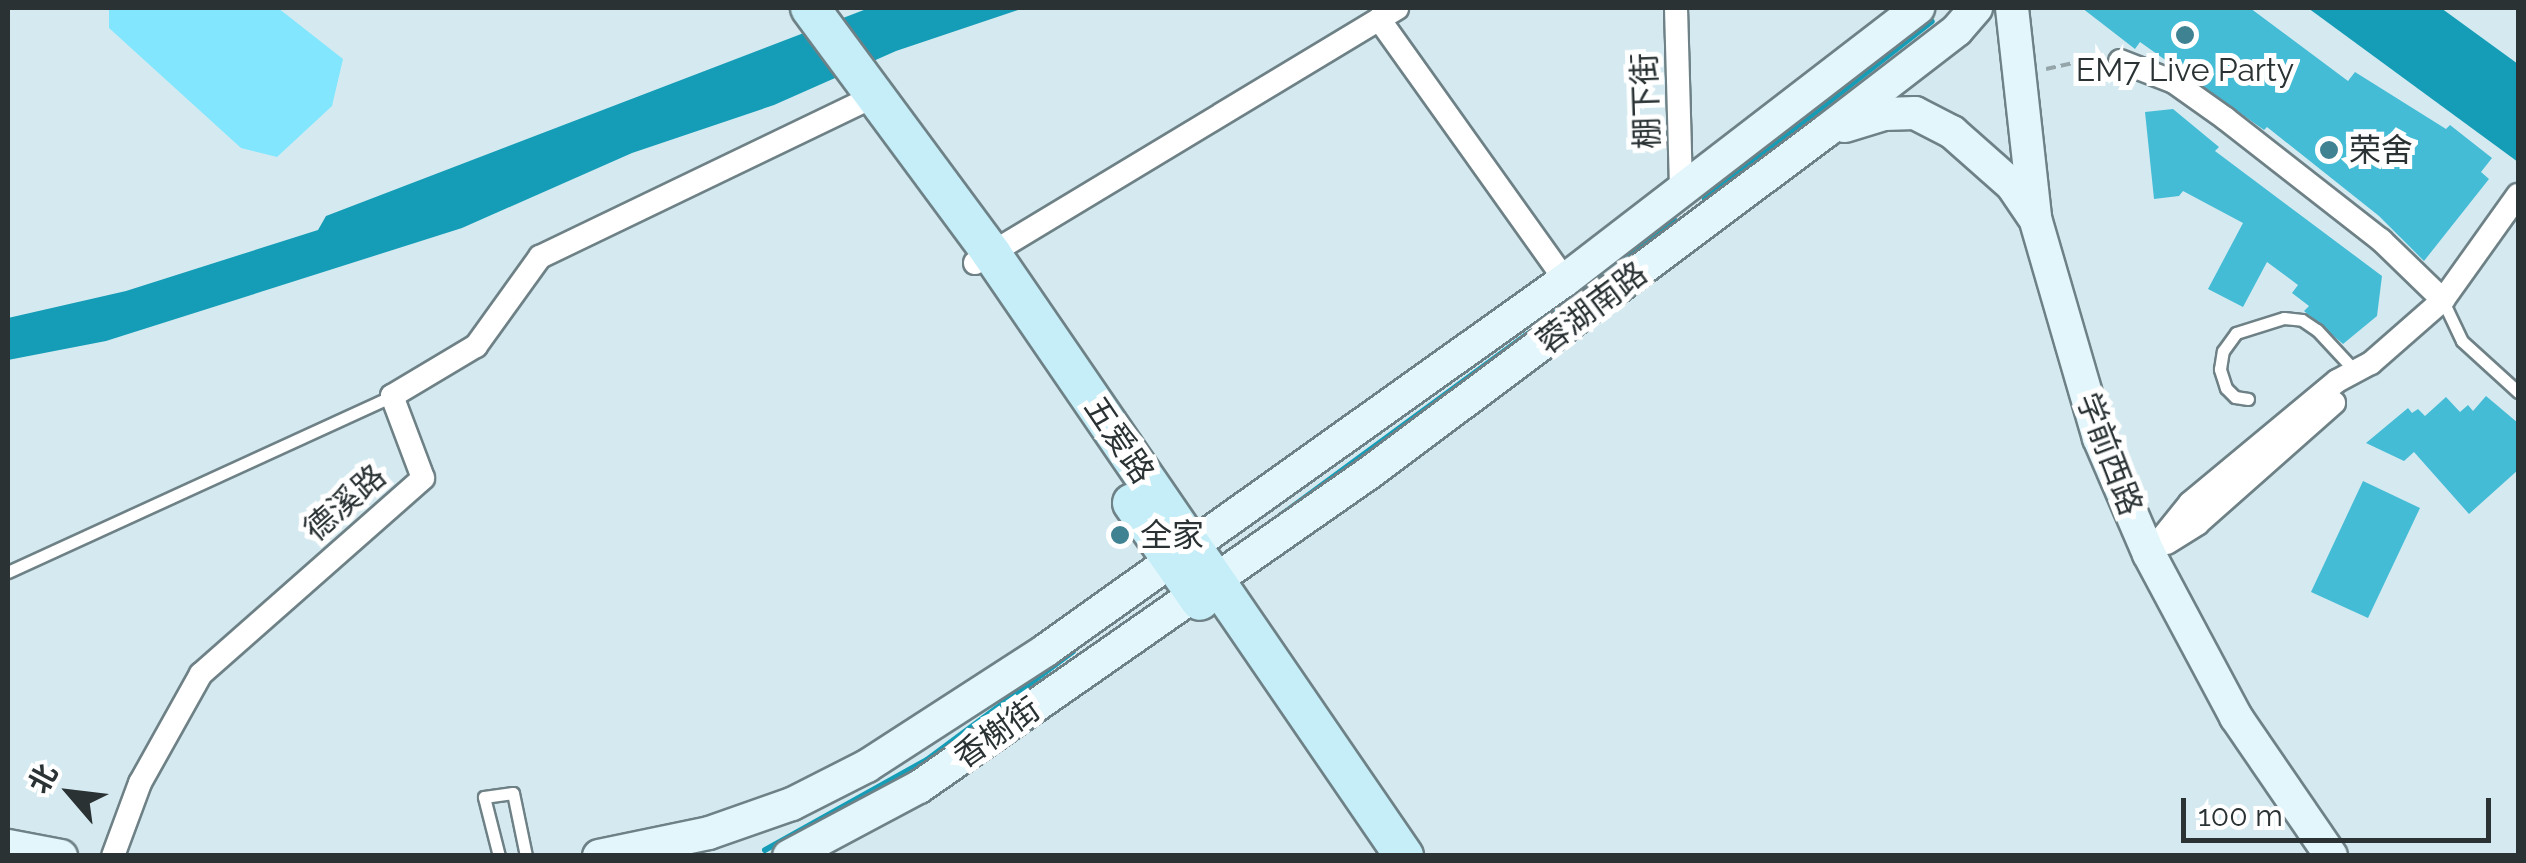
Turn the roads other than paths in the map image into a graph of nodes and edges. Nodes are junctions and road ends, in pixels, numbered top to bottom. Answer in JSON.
{"nodes":[{"id":1,"x":1676,"y":8,"type":"edge"},
{"id":2,"x":1918,"y":8,"type":"edge"},
{"id":3,"x":1976,"y":8,"type":"edge"},
{"id":4,"x":2012,"y":8,"type":"edge"},
{"id":5,"x":804,"y":10,"type":"edge"},
{"id":6,"x":1388,"y":13,"type":"edge"},
{"id":7,"x":2110,"y":59,"type":"road end"},
{"id":8,"x":855,"y":89,"type":"junction"},
{"id":9,"x":1826,"y":132,"type":"junction"},
{"id":10,"x":1681,"y":192,"type":"junction"},
{"id":11,"x":2518,"y":195,"type":"edge"},
{"id":12,"x":2035,"y":218,"type":"junction"},
{"id":13,"x":1702,"y":224,"type":"junction"},
{"id":14,"x":983,"y":258,"type":"junction"},
{"id":15,"x":1565,"y":280,"type":"junction"},
{"id":16,"x":2442,"y":300,"type":"junction"},
{"id":17,"x":2357,"y":373,"type":"junction"},
{"id":18,"x":2518,"y":392,"type":"edge"},
{"id":19,"x":392,"y":396,"type":"junction"},
{"id":20,"x":2248,"y":399,"type":"dead end"},
{"id":21,"x":1180,"y":552,"type":"junction"},
{"id":22,"x":2150,"y":554,"type":"junction"},
{"id":23,"x":8,"y":572,"type":"edge"},
{"id":24,"x":1206,"y":588,"type":"junction"},
{"id":25,"x":8,"y":846,"type":"edge"},
{"id":26,"x":2331,"y":854,"type":"edge"},
{"id":27,"x":61,"y":856,"type":"edge"},
{"id":28,"x":113,"y":856,"type":"edge"},
{"id":29,"x":498,"y":856,"type":"edge"},
{"id":30,"x":526,"y":856,"type":"edge"},
{"id":31,"x":598,"y":856,"type":"edge"},
{"id":32,"x":788,"y":856,"type":"edge"},
{"id":33,"x":1373,"y":856,"type":"edge"},
{"id":34,"x":1404,"y":856,"type":"edge"}],
"edges":[{"from":1,"to":10,"type":"street","name":"棚下街"},
{"from":2,"to":10,"type":"main road","name":"蓉湖南路"},
{"from":3,"to":9,"type":"main road","name":"蓉湖南路"},
{"from":4,"to":12,"type":"main road","name":"学前西路"},
{"from":5,"to":8,"type":"main road","name":"五爱路"},
{"from":6,"to":14,"type":"street"},
{"from":6,"to":15,"type":"street"},
{"from":7,"to":16,"type":"street"},
{"from":8,"to":14,"type":"main road","name":"五爱路"},
{"from":8,"to":19,"type":"street"},
{"from":9,"to":12,"type":"main road"},
{"from":9,"to":13,"type":"main road","name":"蓉湖南路"},
{"from":10,"to":13,"type":"main road"},
{"from":10,"to":15,"type":"main road","name":"蓉湖南路"},
{"from":11,"to":16,"type":"street"},
{"from":12,"to":22,"type":"main road","name":"学前西路"},
{"from":13,"to":24,"type":"main road","name":"蓉湖南路"},
{"from":14,"to":21,"type":"main road","name":"五爱路"},
{"from":15,"to":21,"type":"main road","name":"蓉湖南路"},
{"from":16,"to":17,"type":"street"},
{"from":16,"to":18,"type":"lane"},
{"from":17,"to":20,"type":"lane"},
{"from":17,"to":22,"type":"street"},
{"from":19,"to":23,"type":"lane"},
{"from":19,"to":28,"type":"street","name":"德溪路"},
{"from":21,"to":24,"type":"main road","name":"五爱路"},
{"from":21,"to":31,"type":"main road","name":"蓉湖南路"},
{"from":22,"to":26,"type":"main road","name":"学前西路"},
{"from":24,"to":32,"type":"main road","name":"香榭街"},
{"from":24,"to":33,"type":"main road","name":"五爱路"},
{"from":24,"to":34,"type":"main road","name":"五爱路"},
{"from":25,"to":27,"type":"main road"},
{"from":29,"to":30,"type":"lane"}]}
